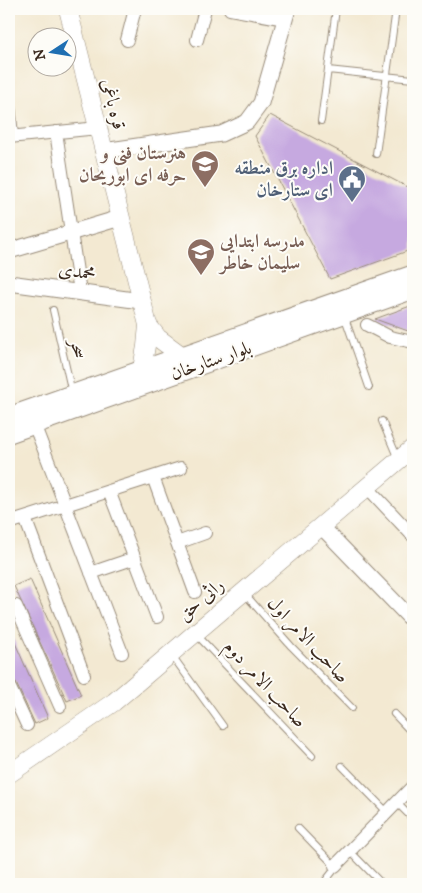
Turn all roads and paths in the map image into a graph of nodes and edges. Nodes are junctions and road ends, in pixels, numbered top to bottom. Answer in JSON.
{"nodes":[{"id":1,"x":68,"y":9,"type":"edge"},
{"id":2,"x":135,"y":9,"type":"edge"},
{"id":3,"x":205,"y":9,"type":"edge"},
{"id":4,"x":230,"y":9,"type":"edge"},
{"id":5,"x":336,"y":9,"type":"edge"},
{"id":6,"x":396,"y":9,"type":"edge"},
{"id":7,"x":286,"y":14,"type":"edge"},
{"id":8,"x":127,"y":40,"type":"dead end"},
{"id":9,"x":197,"y":40,"type":"dead end"},
{"id":10,"x":328,"y":70,"type":"junction"},
{"id":11,"x":9,"y":72,"type":"edge"},
{"id":12,"x":387,"y":77,"type":"junction"},
{"id":13,"x":413,"y":79,"type":"edge"},
{"id":14,"x":320,"y":121,"type":"dead end"},
{"id":15,"x":98,"y":128,"type":"junction"},
{"id":16,"x":56,"y":132,"type":"junction"},
{"id":17,"x":12,"y":136,"type":"edge"},
{"id":18,"x":103,"y":151,"type":"junction"},
{"id":19,"x":376,"y":154,"type":"dead end"},
{"id":20,"x":120,"y":218,"type":"junction"},
{"id":21,"x":70,"y":233,"type":"junction"},
{"id":22,"x":9,"y":251,"type":"edge"},
{"id":23,"x":413,"y":275,"type":"edge"},
{"id":24,"x":9,"y":282,"type":"edge"},
{"id":25,"x":413,"y":289,"type":"edge"},
{"id":26,"x":80,"y":292,"type":"junction"},
{"id":27,"x":141,"y":301,"type":"junction"},
{"id":28,"x":53,"y":310,"type":"dead end"},
{"id":29,"x":344,"y":314,"type":"junction"},
{"id":30,"x":148,"y":325,"type":"junction"},
{"id":31,"x":367,"y":325,"type":"dead end"},
{"id":32,"x":413,"y":342,"type":"edge"},
{"id":33,"x":184,"y":363,"type":"junction"},
{"id":34,"x":144,"y":376,"type":"junction"},
{"id":35,"x":369,"y":387,"type":"dead end"},
{"id":36,"x":72,"y":394,"type":"junction"},
{"id":37,"x":9,"y":417,"type":"edge"},
{"id":38,"x":382,"y":421,"type":"dead end"},
{"id":39,"x":34,"y":424,"type":"junction"},
{"id":40,"x":9,"y":433,"type":"edge"},
{"id":41,"x":413,"y":448,"type":"edge"},
{"id":42,"x":399,"y":460,"type":"junction"},
{"id":43,"x":181,"y":468,"type":"dead end"},
{"id":44,"x":153,"y":477,"type":"junction"},
{"id":45,"x":367,"y":488,"type":"junction"},
{"id":46,"x":109,"y":491,"type":"junction"},
{"id":47,"x":64,"y":505,"type":"junction"},
{"id":48,"x":25,"y":518,"type":"junction"},
{"id":49,"x":9,"y":523,"type":"edge"},
{"id":50,"x":321,"y":526,"type":"junction"},
{"id":51,"x":205,"y":533,"type":"dead end"},
{"id":52,"x":413,"y":536,"type":"edge"},
{"id":53,"x":177,"y":542,"type":"junction"},
{"id":54,"x":135,"y":558,"type":"junction"},
{"id":55,"x":91,"y":573,"type":"junction"},
{"id":56,"x":195,"y":592,"type":"dead end"},
{"id":57,"x":244,"y":592,"type":"junction"},
{"id":58,"x":9,"y":611,"type":"edge"},
{"id":59,"x":157,"y":616,"type":"dead end"},
{"id":60,"x":413,"y":621,"type":"edge"},
{"id":61,"x":196,"y":633,"type":"junction"},
{"id":62,"x":122,"y":653,"type":"dead end"},
{"id":63,"x":171,"y":654,"type":"junction"},
{"id":64,"x":84,"y":675,"type":"dead end"},
{"id":65,"x":9,"y":686,"type":"edge"},
{"id":66,"x":60,"y":706,"type":"dead end"},
{"id":67,"x":352,"y":708,"type":"dead end"},
{"id":68,"x":394,"y":714,"type":"dead end"},
{"id":69,"x":27,"y":725,"type":"dead end"},
{"id":70,"x":223,"y":726,"type":"dead end"},
{"id":71,"x":413,"y":734,"type":"edge"},
{"id":72,"x":312,"y":756,"type":"dead end"},
{"id":73,"x":342,"y":766,"type":"dead end"},
{"id":74,"x":9,"y":774,"type":"edge"},
{"id":75,"x":413,"y":786,"type":"edge"},
{"id":76,"x":396,"y":802,"type":"junction"},
{"id":77,"x":387,"y":812,"type":"junction"},
{"id":78,"x":413,"y":819,"type":"edge"},
{"id":79,"x":298,"y":828,"type":"dead end"},
{"id":80,"x":349,"y":850,"type":"junction"},
{"id":81,"x":335,"y":866,"type":"junction"},
{"id":82,"x":323,"y":884,"type":"edge"},
{"id":83,"x":382,"y":884,"type":"edge"}],
"edges":[{"from":1,"to":15,"type":"main road","name":"قره باغی"},
{"from":2,"to":8,"type":"street"},
{"from":3,"to":9,"type":"street"},
{"from":4,"to":7,"type":"street"},
{"from":5,"to":10,"type":"lane"},
{"from":6,"to":12,"type":"lane"},
{"from":7,"to":18,"type":"street"},
{"from":10,"to":12,"type":"lane"},
{"from":10,"to":14,"type":"lane"},
{"from":11,"to":17,"type":"lane"},
{"from":12,"to":13,"type":"lane"},
{"from":12,"to":19,"type":"lane"},
{"from":15,"to":16,"type":"street"},
{"from":15,"to":18,"type":"main road","name":"قره باغی"},
{"from":16,"to":17,"type":"street"},
{"from":16,"to":21,"type":"street"},
{"from":18,"to":20,"type":"main road","name":"قره باغی"},
{"from":20,"to":21,"type":"street","name":"محمدی"},
{"from":20,"to":27,"type":"main road","name":"قره باغی"},
{"from":21,"to":22,"type":"street","name":"محمدی"},
{"from":21,"to":26,"type":"street"},
{"from":23,"to":33,"type":"main road","name":"بلوار ستارخان"},
{"from":24,"to":26,"type":"street","name":"محمدی"},
{"from":25,"to":29,"type":"main road","name":"بلوار ستارخان"},
{"from":26,"to":27,"type":"street","name":"محمدی"},
{"from":27,"to":30,"type":"main road","name":"قره باغی"},
{"from":28,"to":36,"type":"lane","name":"سحر"},
{"from":29,"to":33,"type":"main road","name":"بلوار ستارخان"},
{"from":29,"to":35,"type":"lane"},
{"from":30,"to":33,"type":"main road","name":"قره باغی"},
{"from":30,"to":34,"type":"main road","name":"قره باغی"},
{"from":31,"to":32,"type":"street"},
{"from":33,"to":34,"type":"main road","name":"بلوار ستارخان"},
{"from":34,"to":36,"type":"main road","name":"بلوار ستارخان"},
{"from":34,"to":39,"type":"main road","name":"بلوار ستارخان"},
{"from":36,"to":37,"type":"main road","name":"بلوار ستارخان"},
{"from":38,"to":42,"type":"lane"},
{"from":39,"to":40,"type":"main road","name":"بلوار ستارخان"},
{"from":39,"to":47,"type":"street"},
{"from":41,"to":42,"type":"main road","name":"راثی حق"},
{"from":42,"to":45,"type":"main road","name":"راثی حق"},
{"from":43,"to":44,"type":"street"},
{"from":44,"to":46,"type":"street"},
{"from":44,"to":53,"type":"street"},
{"from":45,"to":50,"type":"main road","name":"راثی حق"},
{"from":45,"to":52,"type":"street"},
{"from":46,"to":47,"type":"street"},
{"from":46,"to":54,"type":"street"},
{"from":47,"to":48,"type":"street"},
{"from":47,"to":55,"type":"street"},
{"from":48,"to":49,"type":"street"},
{"from":48,"to":64,"type":"street"},
{"from":50,"to":57,"type":"main road","name":"راثی حق"},
{"from":50,"to":60,"type":"street"},
{"from":51,"to":53,"type":"street"},
{"from":53,"to":56,"type":"street"},
{"from":54,"to":55,"type":"street"},
{"from":54,"to":59,"type":"street"},
{"from":55,"to":62,"type":"street"},
{"from":57,"to":61,"type":"main road","name":"راثی حق"},
{"from":57,"to":67,"type":"lane","name":"صاحب الامر اول"},
{"from":58,"to":66,"type":"street"},
{"from":61,"to":63,"type":"main road","name":"راثی حق"},
{"from":61,"to":72,"type":"lane","name":"صاحب الامر دوم"},
{"from":63,"to":70,"type":"lane"},
{"from":63,"to":74,"type":"main road","name":"راثی حق"},
{"from":65,"to":69,"type":"street"},
{"from":68,"to":71,"type":"lane"},
{"from":73,"to":77,"type":"lane"},
{"from":75,"to":76,"type":"street"},
{"from":76,"to":77,"type":"street"},
{"from":76,"to":78,"type":"lane"},
{"from":77,"to":80,"type":"street"},
{"from":79,"to":81,"type":"lane"},
{"from":80,"to":81,"type":"street"},
{"from":80,"to":83,"type":"lane"},
{"from":81,"to":82,"type":"lane"}]}
